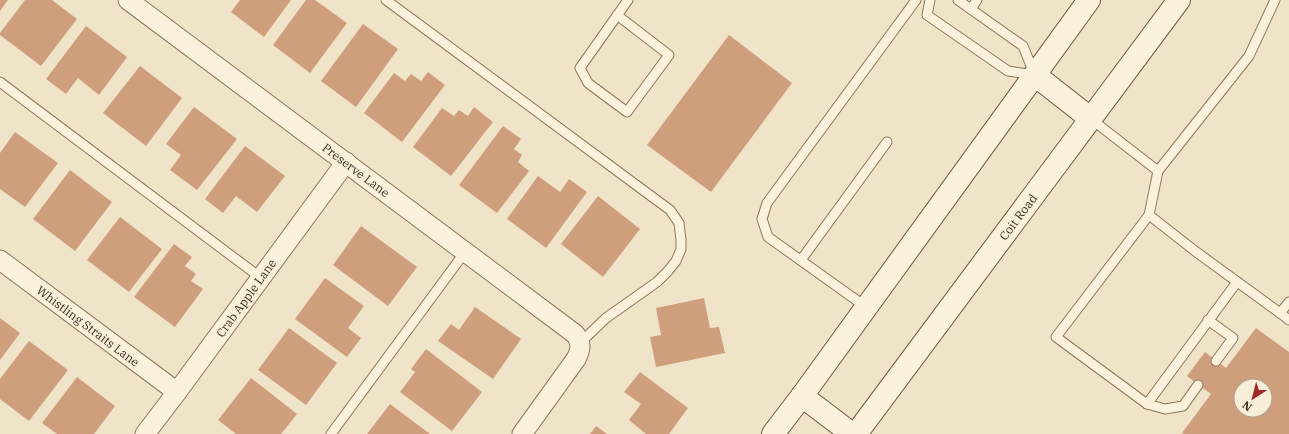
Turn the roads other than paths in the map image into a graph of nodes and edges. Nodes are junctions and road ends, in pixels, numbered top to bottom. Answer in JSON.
{"nodes":[{"id":1,"x":128,"y":0,"type":"edge"},
{"id":2,"x":386,"y":0,"type":"edge"},
{"id":3,"x":628,"y":0,"type":"edge"},
{"id":4,"x":916,"y":0,"type":"edge"},
{"id":5,"x":930,"y":0,"type":"edge"},
{"id":6,"x":958,"y":0,"type":"edge"},
{"id":7,"x":977,"y":0,"type":"edge"},
{"id":8,"x":1088,"y":0,"type":"edge"},
{"id":9,"x":1179,"y":0,"type":"edge"},
{"id":10,"x":1275,"y":0,"type":"edge"},
{"id":11,"x":971,"y":9,"type":"junction"},
{"id":12,"x":617,"y":15,"type":"junction"},
{"id":13,"x":1035,"y":75,"type":"junction"},
{"id":14,"x":0,"y":82,"type":"edge"},
{"id":15,"x":1091,"y":118,"type":"junction"},
{"id":16,"x":887,"y":142,"type":"dead end"},
{"id":17,"x":346,"y":162,"type":"junction"},
{"id":18,"x":1158,"y":171,"type":"junction"},
{"id":19,"x":1149,"y":214,"type":"junction"},
{"id":20,"x":465,"y":252,"type":"junction"},
{"id":21,"x":0,"y":260,"type":"edge"},
{"id":22,"x":801,"y":260,"type":"junction"},
{"id":23,"x":261,"y":278,"type":"junction"},
{"id":24,"x":1237,"y":282,"type":"junction"},
{"id":25,"x":1289,"y":302,"type":"edge"},
{"id":26,"x":866,"y":307,"type":"junction"},
{"id":27,"x":1280,"y":313,"type":"junction"},
{"id":28,"x":1208,"y":320,"type":"junction"},
{"id":29,"x":1289,"y":320,"type":"edge"},
{"id":30,"x":581,"y":342,"type":"junction"},
{"id":31,"x":1216,"y":361,"type":"dead end"},
{"id":32,"x":1198,"y":385,"type":"dead end"},
{"id":33,"x":177,"y":392,"type":"junction"},
{"id":34,"x":802,"y":396,"type":"junction"},
{"id":35,"x":1147,"y":404,"type":"junction"},
{"id":36,"x":145,"y":434,"type":"edge"},
{"id":37,"x":331,"y":434,"type":"edge"},
{"id":38,"x":522,"y":434,"type":"edge"},
{"id":39,"x":772,"y":434,"type":"edge"},
{"id":40,"x":852,"y":434,"type":"edge"},
{"id":41,"x":856,"y":434,"type":"edge"}],
"edges":[{"from":1,"to":17,"type":"street","name":"Preserve Lane"},
{"from":2,"to":30,"type":"lane"},
{"from":3,"to":12,"type":"lane"},
{"from":4,"to":22,"type":"lane"},
{"from":5,"to":13,"type":"lane"},
{"from":6,"to":11,"type":"lane"},
{"from":7,"to":11,"type":"lane"},
{"from":8,"to":13,"type":"main road"},
{"from":9,"to":15,"type":"main road","name":"Coit Road"},
{"from":10,"to":18,"type":"lane"},
{"from":11,"to":13,"type":"lane"},
{"from":12,"to":12,"type":"lane"},
{"from":13,"to":15,"type":"main road"},
{"from":13,"to":26,"type":"main road"},
{"from":14,"to":23,"type":"lane"},
{"from":15,"to":18,"type":"lane"},
{"from":15,"to":41,"type":"main road","name":"Coit Road"},
{"from":16,"to":22,"type":"lane"},
{"from":17,"to":20,"type":"street","name":"Preserve Lane"},
{"from":17,"to":23,"type":"street","name":"Crab Apple Lane"},
{"from":18,"to":19,"type":"lane"},
{"from":19,"to":24,"type":"lane"},
{"from":19,"to":35,"type":"lane"},
{"from":20,"to":30,"type":"street","name":"Preserve Lane"},
{"from":20,"to":37,"type":"lane"},
{"from":21,"to":33,"type":"street","name":"Whistling Straits Lane"},
{"from":22,"to":26,"type":"lane"},
{"from":23,"to":33,"type":"street","name":"Crab Apple Lane"},
{"from":24,"to":27,"type":"lane"},
{"from":24,"to":28,"type":"lane"},
{"from":25,"to":27,"type":"lane"},
{"from":26,"to":34,"type":"main road"},
{"from":27,"to":29,"type":"lane"},
{"from":28,"to":31,"type":"lane"},
{"from":28,"to":35,"type":"lane"},
{"from":30,"to":38,"type":"street"},
{"from":32,"to":35,"type":"lane"},
{"from":33,"to":36,"type":"street","name":"Crab Apple Lane"},
{"from":34,"to":39,"type":"main road"},
{"from":34,"to":40,"type":"main road"}]}
